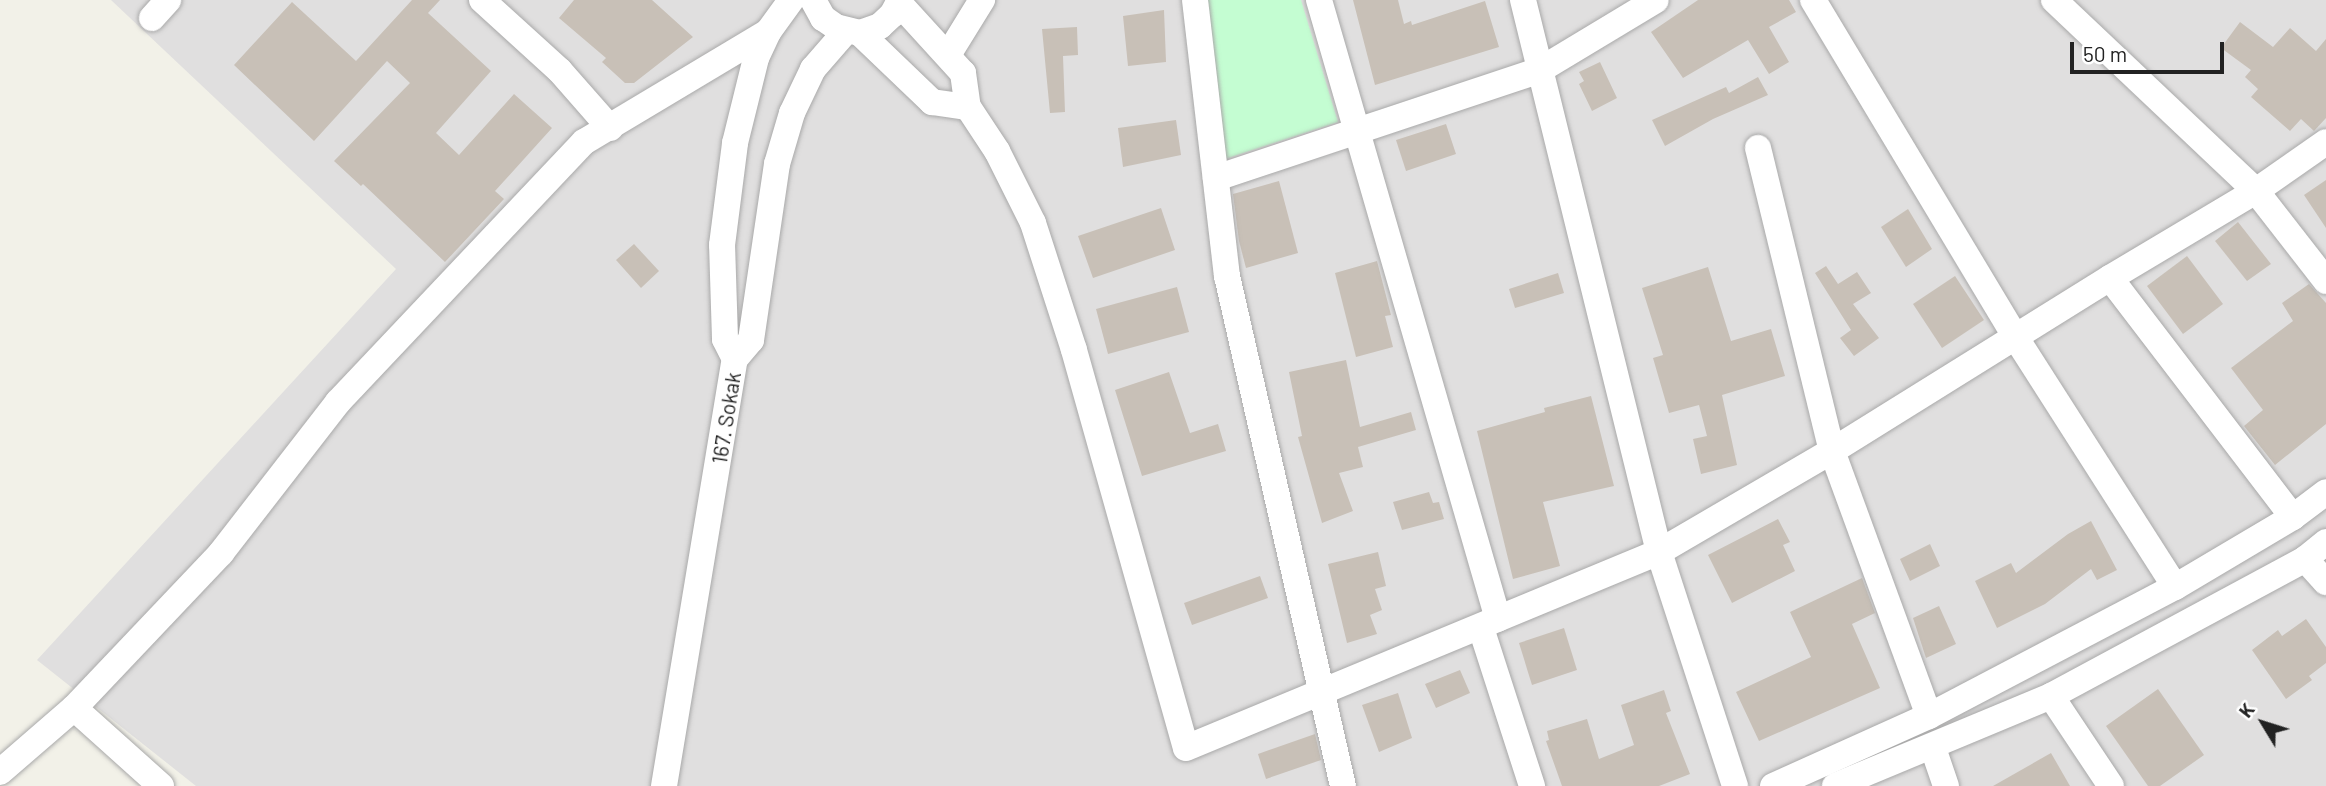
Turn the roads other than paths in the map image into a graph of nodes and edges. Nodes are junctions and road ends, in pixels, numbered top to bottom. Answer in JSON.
{"nodes":[{"id":1,"x":482,"y":0,"type":"edge"},
{"id":2,"x":791,"y":0,"type":"edge"},
{"id":3,"x":813,"y":0,"type":"edge"},
{"id":4,"x":982,"y":0,"type":"edge"},
{"id":5,"x":1195,"y":0,"type":"edge"},
{"id":6,"x":1319,"y":0,"type":"edge"},
{"id":7,"x":1523,"y":0,"type":"edge"},
{"id":8,"x":1656,"y":0,"type":"edge"},
{"id":9,"x":1813,"y":0,"type":"edge"},
{"id":10,"x":2054,"y":0,"type":"edge"},
{"id":11,"x":900,"y":2,"type":"edge"},
{"id":12,"x":768,"y":32,"type":"junction"},
{"id":13,"x":853,"y":32,"type":"junction"},
{"id":14,"x":948,"y":55,"type":"junction"},
{"id":15,"x":1540,"y":70,"type":"junction"},
{"id":16,"x":968,"y":107,"type":"junction"},
{"id":17,"x":610,"y":128,"type":"junction"},
{"id":18,"x":1357,"y":131,"type":"junction"},
{"id":19,"x":2326,"y":142,"type":"edge"},
{"id":20,"x":1758,"y":148,"type":"dead end"},
{"id":21,"x":1216,"y":178,"type":"junction"},
{"id":22,"x":2256,"y":191,"type":"junction"},
{"id":23,"x":2110,"y":278,"type":"junction"},
{"id":24,"x":2326,"y":281,"type":"edge"},
{"id":25,"x":2016,"y":338,"type":"junction"},
{"id":26,"x":736,"y":359,"type":"junction"},
{"id":27,"x":1832,"y":451,"type":"junction"},
{"id":28,"x":2326,"y":492,"type":"edge"},
{"id":29,"x":2293,"y":517,"type":"junction"},
{"id":30,"x":2326,"y":542,"type":"edge"},
{"id":31,"x":1659,"y":552,"type":"junction"},
{"id":32,"x":2305,"y":559,"type":"junction"},
{"id":33,"x":2326,"y":582,"type":"edge"},
{"id":34,"x":2175,"y":587,"type":"junction"},
{"id":35,"x":1490,"y":623,"type":"junction"},
{"id":36,"x":1320,"y":691,"type":"junction"},
{"id":37,"x":2051,"y":696,"type":"junction"},
{"id":38,"x":74,"y":708,"type":"junction"},
{"id":39,"x":1929,"y":716,"type":"junction"},
{"id":40,"x":1933,"y":748,"type":"junction"},
{"id":41,"x":0,"y":772,"type":"edge"},
{"id":42,"x":161,"y":786,"type":"edge"},
{"id":43,"x":664,"y":786,"type":"edge"},
{"id":44,"x":1343,"y":786,"type":"edge"},
{"id":45,"x":1532,"y":786,"type":"edge"},
{"id":46,"x":1735,"y":786,"type":"edge"},
{"id":47,"x":1773,"y":786,"type":"edge"},
{"id":48,"x":1835,"y":786,"type":"edge"},
{"id":49,"x":1946,"y":786,"type":"edge"},
{"id":50,"x":2111,"y":786,"type":"edge"}],
"edges":[{"from":1,"to":17,"type":"street"},
{"from":2,"to":12,"type":"street"},
{"from":3,"to":13,"type":"street"},
{"from":4,"to":14,"type":"street"},
{"from":5,"to":21,"type":"street"},
{"from":6,"to":18,"type":"street"},
{"from":7,"to":15,"type":"street"},
{"from":8,"to":15,"type":"street"},
{"from":9,"to":25,"type":"street"},
{"from":10,"to":22,"type":"street"},
{"from":11,"to":13,"type":"street","name":"167. Sokak"},
{"from":11,"to":14,"type":"street"},
{"from":12,"to":17,"type":"street"},
{"from":12,"to":26,"type":"street"},
{"from":13,"to":16,"type":"street"},
{"from":13,"to":26,"type":"street","name":"167. Sokak"},
{"from":14,"to":16,"type":"street"},
{"from":15,"to":18,"type":"street"},
{"from":15,"to":31,"type":"street"},
{"from":16,"to":36,"type":"street"},
{"from":17,"to":38,"type":"street"},
{"from":18,"to":21,"type":"street"},
{"from":18,"to":35,"type":"street"},
{"from":19,"to":22,"type":"street"},
{"from":20,"to":27,"type":"street"},
{"from":21,"to":36,"type":"street"},
{"from":22,"to":23,"type":"street"},
{"from":22,"to":24,"type":"street"},
{"from":23,"to":25,"type":"street"},
{"from":23,"to":29,"type":"street"},
{"from":25,"to":27,"type":"street"},
{"from":25,"to":34,"type":"street"},
{"from":26,"to":43,"type":"street","name":"167. Sokak"},
{"from":27,"to":31,"type":"street"},
{"from":27,"to":39,"type":"street"},
{"from":28,"to":29,"type":"street"},
{"from":29,"to":34,"type":"street"},
{"from":30,"to":32,"type":"street"},
{"from":31,"to":35,"type":"street"},
{"from":31,"to":46,"type":"street"},
{"from":32,"to":33,"type":"street"},
{"from":32,"to":37,"type":"street"},
{"from":34,"to":39,"type":"street"},
{"from":35,"to":36,"type":"street"},
{"from":35,"to":45,"type":"street"},
{"from":36,"to":44,"type":"street"},
{"from":37,"to":40,"type":"street"},
{"from":37,"to":50,"type":"street"},
{"from":38,"to":41,"type":"street"},
{"from":38,"to":42,"type":"street"},
{"from":39,"to":47,"type":"street"},
{"from":40,"to":48,"type":"street"},
{"from":40,"to":49,"type":"street"}]}
